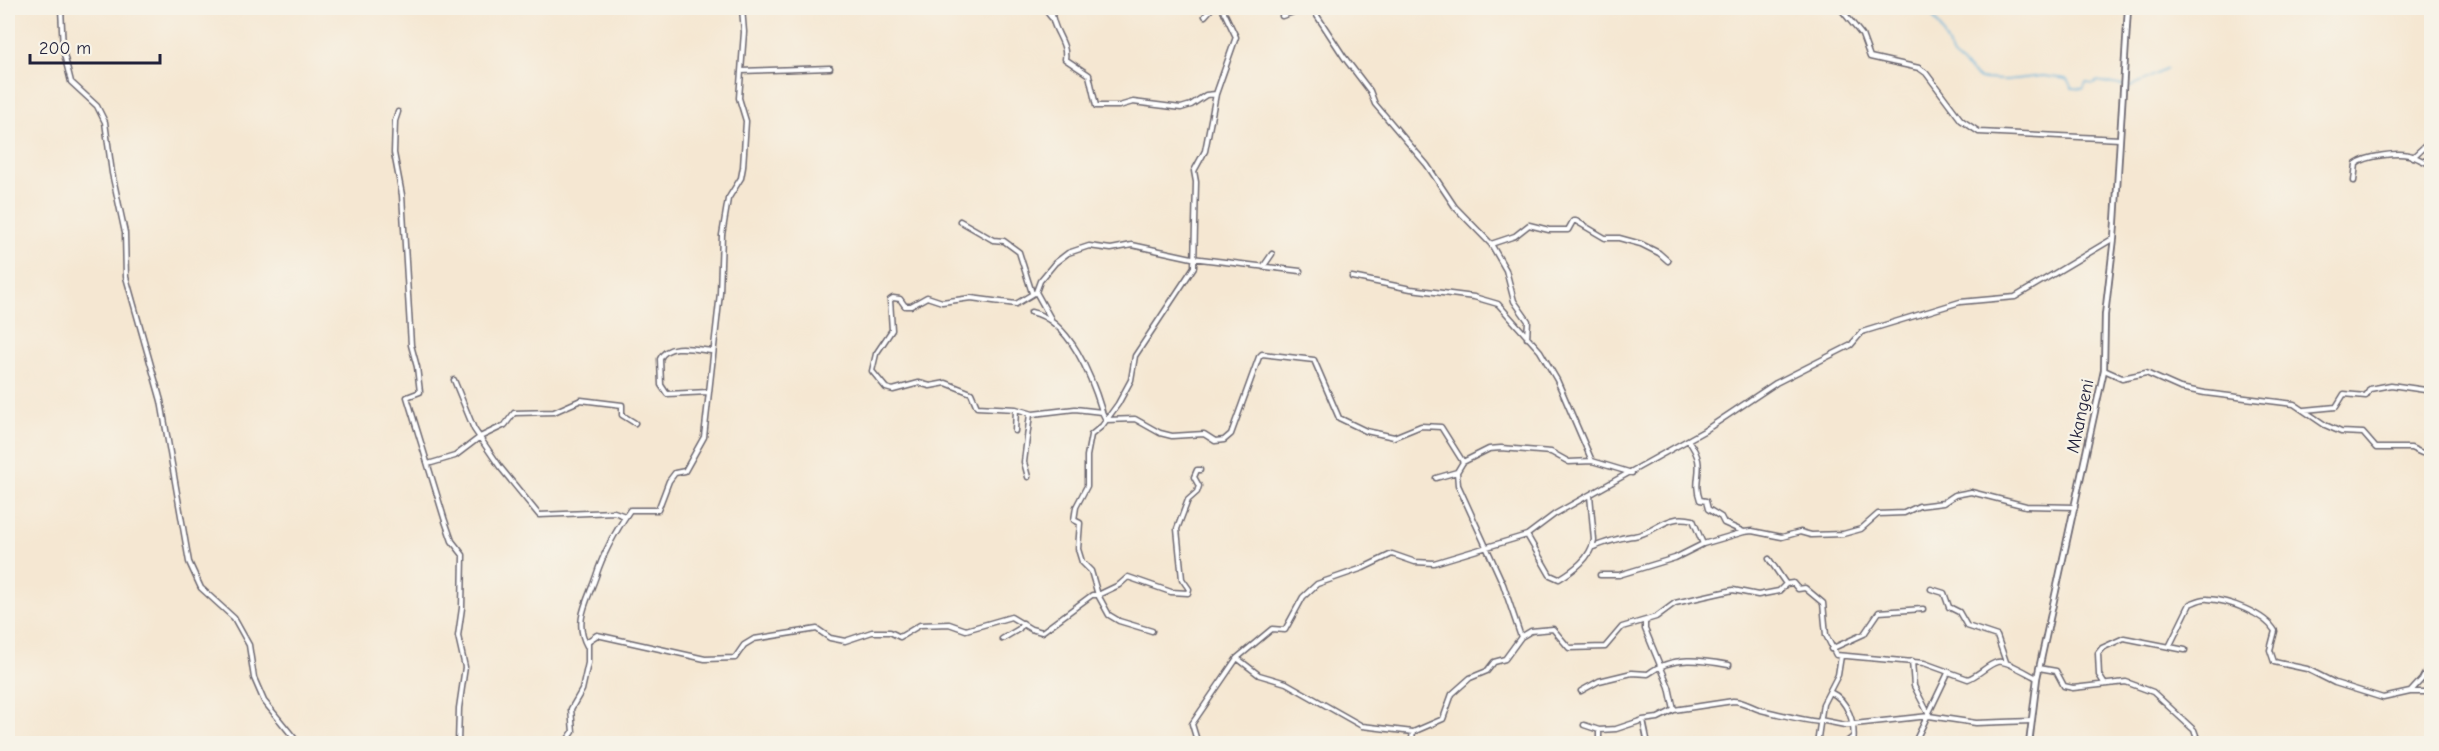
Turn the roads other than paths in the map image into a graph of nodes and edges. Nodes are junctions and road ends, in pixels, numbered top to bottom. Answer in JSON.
{"nodes":[{"id":1,"x":61,"y":8,"type":"edge"},
{"id":2,"x":742,"y":8,"type":"edge"},
{"id":3,"x":1044,"y":8,"type":"edge"},
{"id":4,"x":1063,"y":8,"type":"edge"},
{"id":5,"x":1212,"y":8,"type":"edge"},
{"id":6,"x":1222,"y":8,"type":"edge"},
{"id":7,"x":1305,"y":8,"type":"edge"},
{"id":8,"x":1312,"y":8,"type":"edge"},
{"id":9,"x":1840,"y":8,"type":"edge"},
{"id":10,"x":2128,"y":8,"type":"edge"},
{"id":11,"x":1205,"y":16,"type":"dead end"},
{"id":12,"x":1282,"y":16,"type":"dead end"},
{"id":13,"x":1052,"y":18,"type":"junction"},
{"id":14,"x":830,"y":68,"type":"dead end"},
{"id":15,"x":741,"y":71,"type":"junction"},
{"id":16,"x":1216,"y":94,"type":"junction"},
{"id":17,"x":2432,"y":108,"type":"edge"},
{"id":18,"x":398,"y":112,"type":"dead end"},
{"id":19,"x":2120,"y":139,"type":"junction"},
{"id":20,"x":2413,"y":157,"type":"junction"},
{"id":21,"x":2432,"y":165,"type":"edge"},
{"id":22,"x":2354,"y":181,"type":"dead end"},
{"id":23,"x":960,"y":221,"type":"dead end"},
{"id":24,"x":2115,"y":238,"type":"junction"},
{"id":25,"x":1491,"y":244,"type":"junction"},
{"id":26,"x":1272,"y":254,"type":"dead end"},
{"id":27,"x":1192,"y":258,"type":"junction"},
{"id":28,"x":1668,"y":261,"type":"dead end"},
{"id":29,"x":1263,"y":267,"type":"junction"},
{"id":30,"x":1300,"y":271,"type":"dead end"},
{"id":31,"x":1352,"y":277,"type":"dead end"},
{"id":32,"x":1034,"y":293,"type":"junction"},
{"id":33,"x":1031,"y":312,"type":"dead end"},
{"id":34,"x":1050,"y":319,"type":"junction"},
{"id":35,"x":1527,"y":338,"type":"junction"},
{"id":36,"x":713,"y":351,"type":"junction"},
{"id":37,"x":2104,"y":370,"type":"junction"},
{"id":38,"x":454,"y":380,"type":"dead end"},
{"id":39,"x":2432,"y":391,"type":"edge"},
{"id":40,"x":709,"y":392,"type":"junction"},
{"id":41,"x":1016,"y":409,"type":"junction"},
{"id":42,"x":2304,"y":410,"type":"junction"},
{"id":43,"x":1102,"y":412,"type":"junction"},
{"id":44,"x":1030,"y":414,"type":"junction"},
{"id":45,"x":1106,"y":420,"type":"junction"},
{"id":46,"x":635,"y":423,"type":"dead end"},
{"id":47,"x":1015,"y":431,"type":"dead end"},
{"id":48,"x":480,"y":436,"type":"junction"},
{"id":49,"x":1688,"y":440,"type":"junction"},
{"id":50,"x":2432,"y":450,"type":"edge"},
{"id":51,"x":1592,"y":461,"type":"junction"},
{"id":52,"x":1463,"y":462,"type":"junction"},
{"id":53,"x":428,"y":464,"type":"junction"},
{"id":54,"x":1200,"y":470,"type":"dead end"},
{"id":55,"x":1457,"y":472,"type":"junction"},
{"id":56,"x":1632,"y":472,"type":"junction"},
{"id":57,"x":1028,"y":477,"type":"dead end"},
{"id":58,"x":1436,"y":478,"type":"dead end"},
{"id":59,"x":1590,"y":495,"type":"junction"},
{"id":60,"x":2075,"y":507,"type":"junction"},
{"id":61,"x":625,"y":516,"type":"junction"},
{"id":62,"x":1744,"y":532,"type":"junction"},
{"id":63,"x":1527,"y":535,"type":"junction"},
{"id":64,"x":1703,"y":544,"type":"junction"},
{"id":65,"x":1592,"y":547,"type":"junction"},
{"id":66,"x":1488,"y":548,"type":"junction"},
{"id":67,"x":1769,"y":559,"type":"dead end"},
{"id":68,"x":1600,"y":575,"type":"dead end"},
{"id":69,"x":1786,"y":584,"type":"junction"},
{"id":70,"x":1931,"y":589,"type":"dead end"},
{"id":71,"x":1098,"y":595,"type":"junction"},
{"id":72,"x":1923,"y":609,"type":"dead end"},
{"id":73,"x":1649,"y":619,"type":"junction"},
{"id":74,"x":1023,"y":623,"type":"junction"},
{"id":75,"x":1152,"y":632,"type":"dead end"},
{"id":76,"x":1521,"y":637,"type":"junction"},
{"id":77,"x":1002,"y":639,"type":"dead end"},
{"id":78,"x":2170,"y":645,"type":"junction"},
{"id":79,"x":587,"y":647,"type":"junction"},
{"id":80,"x":1831,"y":648,"type":"junction"},
{"id":81,"x":2186,"y":650,"type":"dead end"},
{"id":82,"x":1841,"y":656,"type":"junction"},
{"id":83,"x":1237,"y":658,"type":"junction"},
{"id":84,"x":2432,"y":660,"type":"edge"},
{"id":85,"x":1912,"y":661,"type":"junction"},
{"id":86,"x":2006,"y":662,"type":"junction"},
{"id":87,"x":1729,"y":665,"type":"dead end"},
{"id":88,"x":1660,"y":667,"type":"junction"},
{"id":89,"x":2039,"y":668,"type":"junction"},
{"id":90,"x":1948,"y":673,"type":"junction"},
{"id":91,"x":2037,"y":678,"type":"junction"},
{"id":92,"x":2104,"y":683,"type":"junction"},
{"id":93,"x":1581,"y":691,"type":"dead end"},
{"id":94,"x":1830,"y":692,"type":"junction"},
{"id":95,"x":2410,"y":692,"type":"junction"},
{"id":96,"x":2432,"y":692,"type":"edge"},
{"id":97,"x":1674,"y":710,"type":"junction"},
{"id":98,"x":1929,"y":716,"type":"junction"},
{"id":99,"x":1643,"y":720,"type":"junction"},
{"id":100,"x":1820,"y":722,"type":"junction"},
{"id":101,"x":2031,"y":722,"type":"junction"},
{"id":102,"x":1852,"y":724,"type":"junction"},
{"id":103,"x":1584,"y":725,"type":"dead end"},
{"id":104,"x":1599,"y":730,"type":"junction"},
{"id":105,"x":1413,"y":732,"type":"junction"},
{"id":106,"x":1854,"y":736,"type":"junction"},
{"id":107,"x":299,"y":744,"type":"edge"},
{"id":108,"x":458,"y":744,"type":"edge"},
{"id":109,"x":564,"y":744,"type":"edge"},
{"id":110,"x":1198,"y":744,"type":"edge"},
{"id":111,"x":1411,"y":744,"type":"edge"},
{"id":112,"x":1599,"y":744,"type":"edge"},
{"id":113,"x":1648,"y":744,"type":"edge"},
{"id":114,"x":1817,"y":744,"type":"edge"},
{"id":115,"x":1844,"y":744,"type":"edge"},
{"id":116,"x":1853,"y":744,"type":"edge"},
{"id":117,"x":1914,"y":744,"type":"edge"},
{"id":118,"x":2029,"y":744,"type":"edge"},
{"id":119,"x":2199,"y":744,"type":"edge"}],
"edges":[{"from":1,"to":107,"type":"street"},
{"from":2,"to":15,"type":"street"},
{"from":3,"to":13,"type":"street"},
{"from":4,"to":13,"type":"street"},
{"from":5,"to":11,"type":"street"},
{"from":6,"to":16,"type":"street"},
{"from":7,"to":12,"type":"street"},
{"from":8,"to":25,"type":"street"},
{"from":9,"to":19,"type":"street"},
{"from":10,"to":19,"type":"street","name":"Mkangeni"},
{"from":13,"to":16,"type":"street"},
{"from":14,"to":15,"type":"street"},
{"from":15,"to":36,"type":"street"},
{"from":16,"to":27,"type":"street"},
{"from":17,"to":20,"type":"street"},
{"from":18,"to":53,"type":"street"},
{"from":19,"to":24,"type":"street","name":"Mkangeni"},
{"from":20,"to":21,"type":"street"},
{"from":20,"to":22,"type":"street"},
{"from":23,"to":32,"type":"street"},
{"from":24,"to":37,"type":"street","name":"Mkangeni"},
{"from":24,"to":49,"type":"street"},
{"from":25,"to":28,"type":"street"},
{"from":25,"to":35,"type":"street"},
{"from":26,"to":29,"type":"street"},
{"from":27,"to":29,"type":"street"},
{"from":27,"to":32,"type":"street"},
{"from":27,"to":45,"type":"street"},
{"from":29,"to":30,"type":"street"},
{"from":31,"to":35,"type":"street"},
{"from":32,"to":34,"type":"street"},
{"from":32,"to":41,"type":"street"},
{"from":33,"to":34,"type":"street"},
{"from":34,"to":43,"type":"street"},
{"from":35,"to":51,"type":"street"},
{"from":36,"to":40,"type":"street"},
{"from":36,"to":40,"type":"street"},
{"from":37,"to":42,"type":"street"},
{"from":37,"to":60,"type":"street","name":"Mkangeni"},
{"from":38,"to":48,"type":"street"},
{"from":39,"to":42,"type":"street"},
{"from":40,"to":61,"type":"street"},
{"from":41,"to":44,"type":"street"},
{"from":41,"to":47,"type":"street"},
{"from":42,"to":50,"type":"street"},
{"from":43,"to":44,"type":"street"},
{"from":43,"to":45,"type":"street"},
{"from":44,"to":57,"type":"street"},
{"from":45,"to":52,"type":"street"},
{"from":45,"to":71,"type":"street"},
{"from":46,"to":48,"type":"street"},
{"from":48,"to":53,"type":"street"},
{"from":48,"to":61,"type":"street"},
{"from":49,"to":56,"type":"street"},
{"from":49,"to":62,"type":"street"},
{"from":51,"to":52,"type":"street"},
{"from":51,"to":56,"type":"street"},
{"from":52,"to":55,"type":"street"},
{"from":53,"to":108,"type":"street"},
{"from":54,"to":71,"type":"street"},
{"from":55,"to":58,"type":"street"},
{"from":55,"to":66,"type":"street"},
{"from":56,"to":59,"type":"street"},
{"from":59,"to":63,"type":"street"},
{"from":59,"to":65,"type":"street"},
{"from":60,"to":62,"type":"street"},
{"from":60,"to":89,"type":"street","name":"Mkangeni"},
{"from":61,"to":79,"type":"street"},
{"from":62,"to":64,"type":"street"},
{"from":63,"to":65,"type":"street"},
{"from":63,"to":66,"type":"street"},
{"from":64,"to":65,"type":"street"},
{"from":64,"to":68,"type":"street"},
{"from":66,"to":76,"type":"street"},
{"from":66,"to":83,"type":"street"},
{"from":67,"to":69,"type":"street"},
{"from":69,"to":73,"type":"street"},
{"from":69,"to":80,"type":"street"},
{"from":70,"to":86,"type":"street"},
{"from":71,"to":74,"type":"street"},
{"from":71,"to":75,"type":"street"},
{"from":72,"to":80,"type":"street"},
{"from":73,"to":76,"type":"street"},
{"from":73,"to":88,"type":"street"},
{"from":74,"to":77,"type":"street"},
{"from":74,"to":79,"type":"street"},
{"from":76,"to":105,"type":"street"},
{"from":78,"to":81,"type":"street"},
{"from":78,"to":92,"type":"street"},
{"from":78,"to":95,"type":"street"},
{"from":79,"to":109,"type":"street"},
{"from":80,"to":82,"type":"street"},
{"from":82,"to":85,"type":"street"},
{"from":82,"to":94,"type":"street"},
{"from":83,"to":105,"type":"street"},
{"from":83,"to":110,"type":"street"},
{"from":84,"to":95,"type":"street"},
{"from":85,"to":90,"type":"street"},
{"from":85,"to":98,"type":"street"},
{"from":86,"to":90,"type":"street"},
{"from":86,"to":91,"type":"street"},
{"from":87,"to":88,"type":"street"},
{"from":88,"to":93,"type":"street"},
{"from":88,"to":97,"type":"street"},
{"from":89,"to":91,"type":"street","name":"Mkangeni"},
{"from":89,"to":92,"type":"street"},
{"from":90,"to":98,"type":"street"},
{"from":91,"to":101,"type":"street","name":"Mkangeni"},
{"from":92,"to":119,"type":"street"},
{"from":94,"to":100,"type":"street"},
{"from":94,"to":102,"type":"street"},
{"from":95,"to":96,"type":"street"},
{"from":97,"to":99,"type":"street"},
{"from":97,"to":100,"type":"street"},
{"from":98,"to":101,"type":"street"},
{"from":98,"to":102,"type":"street"},
{"from":98,"to":117,"type":"street"},
{"from":99,"to":104,"type":"street"},
{"from":99,"to":113,"type":"street"},
{"from":100,"to":102,"type":"street"},
{"from":100,"to":114,"type":"street"},
{"from":101,"to":118,"type":"street","name":"Mkangeni"},
{"from":102,"to":106,"type":"street"},
{"from":103,"to":104,"type":"street"},
{"from":104,"to":112,"type":"street"},
{"from":105,"to":111,"type":"street"},
{"from":106,"to":115,"type":"street"},
{"from":106,"to":116,"type":"street"}]}
